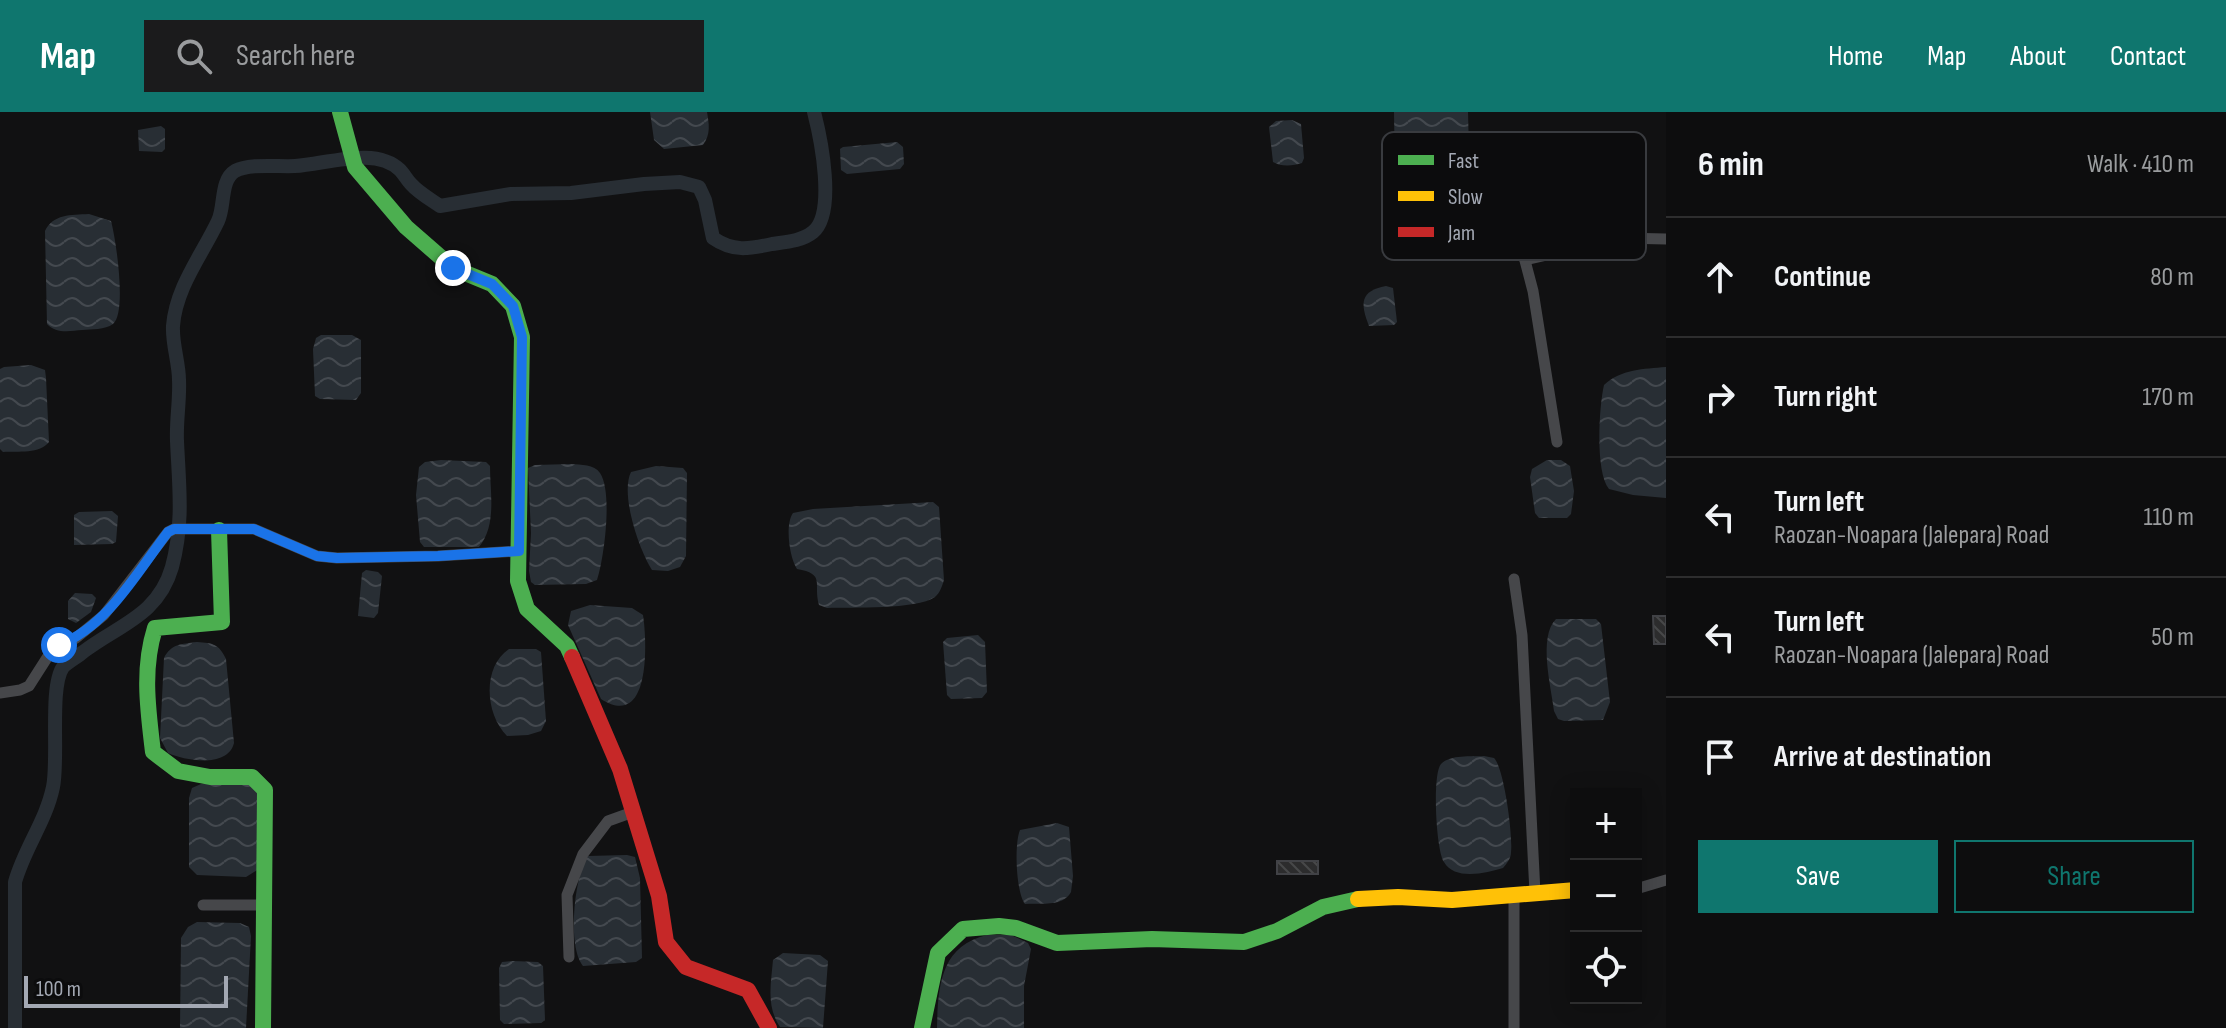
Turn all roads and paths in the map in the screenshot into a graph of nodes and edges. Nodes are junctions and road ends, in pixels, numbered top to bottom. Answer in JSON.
{"nodes":[{"id":1,"x":340,"y":112,"type":"edge"},
{"id":2,"x":1646,"y":239,"type":"edge"},
{"id":3,"x":1666,"y":239,"type":"edge"},
{"id":4,"x":1525,"y":260,"type":"edge"},
{"id":5,"x":1557,"y":442,"type":"dead end"},
{"id":6,"x":219,"y":530,"type":"junction"},
{"id":7,"x":519,"y":551,"type":"junction"},
{"id":8,"x":1514,"y":579,"type":"dead end"},
{"id":9,"x":0,"y":693,"type":"edge"},
{"id":10,"x":633,"y":812,"type":"junction"},
{"id":11,"x":1666,"y":880,"type":"edge"},
{"id":12,"x":1642,"y":887,"type":"edge"},
{"id":13,"x":1570,"y":890,"type":"edge"},
{"id":14,"x":1535,"y":893,"type":"junction"},
{"id":15,"x":1514,"y":895,"type":"junction"},
{"id":16,"x":203,"y":905,"type":"dead end"},
{"id":17,"x":266,"y":905,"type":"junction"},
{"id":18,"x":569,"y":957,"type":"dead end"},
{"id":19,"x":263,"y":1028,"type":"edge"},
{"id":20,"x":769,"y":1028,"type":"edge"},
{"id":21,"x":922,"y":1028,"type":"edge"},
{"id":22,"x":1514,"y":1028,"type":"edge"}],
"edges":[{"from":1,"to":7,"type":"street"},
{"from":2,"to":3,"type":"street"},
{"from":4,"to":5,"type":"street"},
{"from":6,"to":7,"type":"street"},
{"from":6,"to":9,"type":"street"},
{"from":6,"to":17,"type":"street"},
{"from":7,"to":10,"type":"street"},
{"from":8,"to":14,"type":"street"},
{"from":10,"to":18,"type":"street"},
{"from":10,"to":20,"type":"street"},
{"from":11,"to":12,"type":"street"},
{"from":13,"to":14,"type":"street"},
{"from":14,"to":15,"type":"street"},
{"from":15,"to":21,"type":"street"},
{"from":15,"to":22,"type":"street"},
{"from":16,"to":17,"type":"street"},
{"from":17,"to":19,"type":"street"}]}
